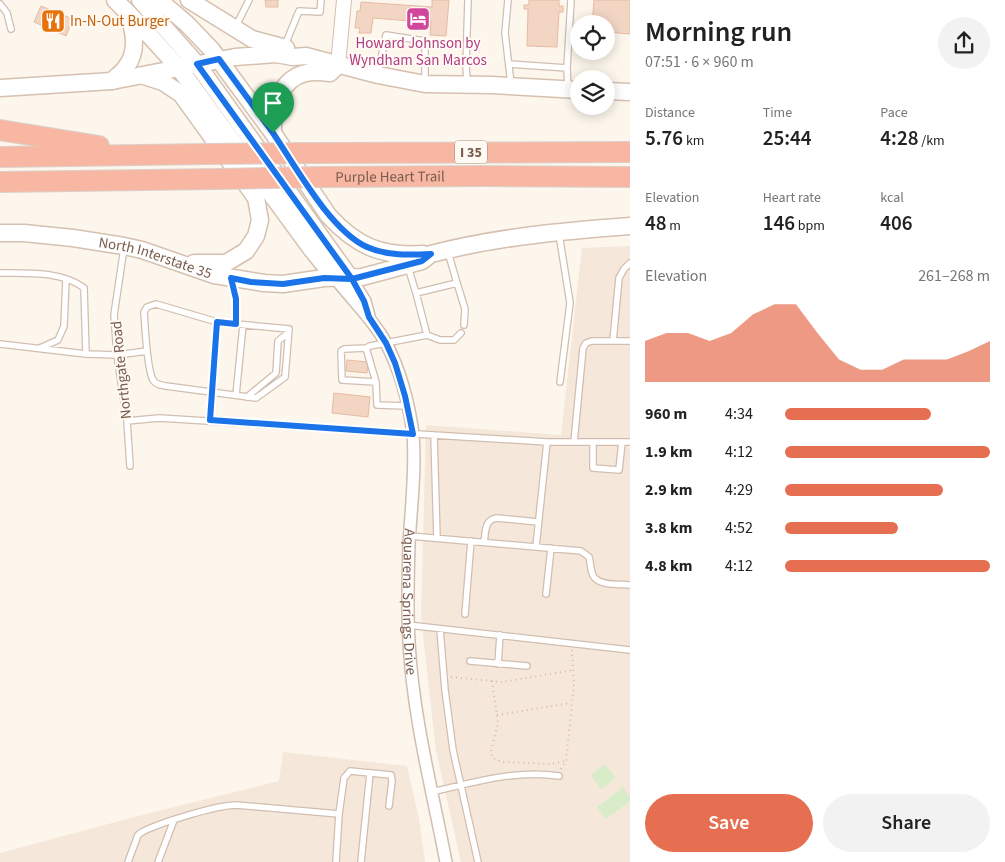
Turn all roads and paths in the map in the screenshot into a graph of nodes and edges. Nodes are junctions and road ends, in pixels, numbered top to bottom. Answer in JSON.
{"nodes":[{"id":1,"x":115,"y":0,"type":"edge"},
{"id":2,"x":140,"y":0,"type":"edge"},
{"id":3,"x":159,"y":0,"type":"edge"},
{"id":4,"x":189,"y":0,"type":"edge"},
{"id":5,"x":249,"y":0,"type":"edge"},
{"id":6,"x":321,"y":0,"type":"edge"},
{"id":7,"x":344,"y":0,"type":"edge"},
{"id":8,"x":468,"y":0,"type":"edge"},
{"id":9,"x":508,"y":0,"type":"edge"},
{"id":10,"x":571,"y":0,"type":"edge"},
{"id":11,"x":0,"y":4,"type":"edge"},
{"id":12,"x":126,"y":12,"type":"junction"},
{"id":13,"x":235,"y":28,"type":"junction"},
{"id":14,"x":11,"y":29,"type":"dead end"},
{"id":15,"x":284,"y":48,"type":"junction"},
{"id":16,"x":306,"y":56,"type":"junction"},
{"id":17,"x":219,"y":59,"type":"junction"},
{"id":18,"x":197,"y":64,"type":"junction"},
{"id":19,"x":509,"y":64,"type":"junction"},
{"id":20,"x":338,"y":65,"type":"junction"},
{"id":21,"x":179,"y":68,"type":"junction"},
{"id":22,"x":567,"y":68,"type":"junction"},
{"id":23,"x":142,"y":75,"type":"junction"},
{"id":24,"x":378,"y":76,"type":"junction"},
{"id":25,"x":570,"y":77,"type":"edge"},
{"id":26,"x":112,"y":81,"type":"junction"},
{"id":27,"x":425,"y":84,"type":"junction"},
{"id":28,"x":468,"y":85,"type":"junction"},
{"id":29,"x":512,"y":86,"type":"junction"},
{"id":30,"x":0,"y":88,"type":"edge"},
{"id":31,"x":570,"y":90,"type":"edge"},
{"id":32,"x":615,"y":91,"type":"edge"},
{"id":33,"x":630,"y":92,"type":"edge"},
{"id":34,"x":0,"y":130,"type":"edge"},
{"id":35,"x":273,"y":133,"type":"junction"},
{"id":36,"x":630,"y":152,"type":"edge"},
{"id":37,"x":173,"y":155,"type":"junction"},
{"id":38,"x":0,"y":157,"type":"edge"},
{"id":39,"x":553,"y":176,"type":"junction"},
{"id":40,"x":630,"y":177,"type":"edge"},
{"id":41,"x":186,"y":179,"type":"junction"},
{"id":42,"x":0,"y":182,"type":"edge"},
{"id":43,"x":630,"y":184,"type":"edge"},
{"id":44,"x":0,"y":190,"type":"edge"},
{"id":45,"x":630,"y":226,"type":"edge"},
{"id":46,"x":558,"y":232,"type":"junction"},
{"id":47,"x":0,"y":233,"type":"edge"},
{"id":48,"x":124,"y":246,"type":"junction"},
{"id":49,"x":447,"y":250,"type":"junction"},
{"id":50,"x":431,"y":254,"type":"junction"},
{"id":51,"x":630,"y":263,"type":"edge"},
{"id":52,"x":181,"y":264,"type":"junction"},
{"id":53,"x":408,"y":265,"type":"junction"},
{"id":54,"x":0,"y":273,"type":"edge"},
{"id":55,"x":231,"y":278,"type":"junction"},
{"id":56,"x":334,"y":278,"type":"junction"},
{"id":57,"x":66,"y":279,"type":"junction"},
{"id":58,"x":352,"y":279,"type":"junction"},
{"id":59,"x":457,"y":284,"type":"junction"},
{"id":60,"x":416,"y":293,"type":"junction"},
{"id":61,"x":369,"y":317,"type":"junction"},
{"id":62,"x":217,"y":322,"type":"junction"},
{"id":63,"x":236,"y":324,"type":"junction"},
{"id":64,"x":243,"y":325,"type":"junction"},
{"id":65,"x":464,"y":325,"type":"dead end"},
{"id":66,"x":288,"y":333,"type":"junction"},
{"id":67,"x":461,"y":333,"type":"dead end"},
{"id":68,"x":427,"y":335,"type":"junction"},
{"id":69,"x":613,"y":341,"type":"junction"},
{"id":70,"x":630,"y":341,"type":"edge"},
{"id":71,"x":386,"y":343,"type":"junction"},
{"id":72,"x":0,"y":344,"type":"edge"},
{"id":73,"x":38,"y":348,"type":"junction"},
{"id":74,"x":366,"y":348,"type":"junction"},
{"id":75,"x":147,"y":351,"type":"junction"},
{"id":76,"x":86,"y":354,"type":"junction"},
{"id":77,"x":118,"y":355,"type":"junction"},
{"id":78,"x":376,"y":382,"type":"junction"},
{"id":79,"x":560,"y":382,"type":"dead end"},
{"id":80,"x":213,"y":393,"type":"junction"},
{"id":81,"x":236,"y":395,"type":"junction"},
{"id":82,"x":247,"y":397,"type":"junction"},
{"id":83,"x":407,"y":406,"type":"junction"},
{"id":84,"x":210,"y":420,"type":"junction"},
{"id":85,"x":127,"y":421,"type":"junction"},
{"id":86,"x":413,"y":434,"type":"junction"},
{"id":87,"x":434,"y":435,"type":"junction"},
{"id":88,"x":547,"y":442,"type":"junction"},
{"id":89,"x":574,"y":442,"type":"junction"},
{"id":90,"x":593,"y":442,"type":"junction"},
{"id":91,"x":622,"y":442,"type":"junction"},
{"id":92,"x":630,"y":442,"type":"edge"},
{"id":93,"x":130,"y":466,"type":"dead end"},
{"id":94,"x":538,"y":522,"type":"junction"},
{"id":95,"x":410,"y":536,"type":"junction"},
{"id":96,"x":437,"y":538,"type":"junction"},
{"id":97,"x":471,"y":541,"type":"junction"},
{"id":98,"x":484,"y":542,"type":"junction"},
{"id":99,"x":536,"y":547,"type":"junction"},
{"id":100,"x":551,"y":548,"type":"junction"},
{"id":101,"x":630,"y":586,"type":"edge"},
{"id":102,"x":546,"y":594,"type":"dead end"},
{"id":103,"x":465,"y":614,"type":"dead end"},
{"id":104,"x":408,"y":625,"type":"junction"},
{"id":105,"x":440,"y":629,"type":"junction"},
{"id":106,"x":500,"y":635,"type":"junction"},
{"id":107,"x":572,"y":643,"type":"junction"},
{"id":108,"x":630,"y":650,"type":"edge"},
{"id":109,"x":470,"y":661,"type":"dead end"},
{"id":110,"x":498,"y":664,"type":"junction"},
{"id":111,"x":526,"y":666,"type":"dead end"},
{"id":112,"x":572,"y":670,"type":"junction"},
{"id":113,"x":443,"y":676,"type":"junction"},
{"id":114,"x":492,"y":681,"type":"junction"},
{"id":115,"x":572,"y":702,"type":"junction"},
{"id":116,"x":497,"y":714,"type":"junction"},
{"id":117,"x":566,"y":761,"type":"junction"},
{"id":118,"x":370,"y":773,"type":"junction"},
{"id":119,"x":558,"y":776,"type":"joint"},
{"id":120,"x":460,"y":786,"type":"junction"},
{"id":121,"x":432,"y":792,"type":"junction"},
{"id":122,"x":389,"y":806,"type":"dead end"},
{"id":123,"x":339,"y":814,"type":"junction"},
{"id":124,"x":174,"y":820,"type":"junction"},
{"id":125,"x":128,"y":862,"type":"edge"},
{"id":126,"x":158,"y":862,"type":"edge"},
{"id":127,"x":336,"y":862,"type":"edge"},
{"id":128,"x":361,"y":862,"type":"edge"},
{"id":129,"x":446,"y":862,"type":"edge"},
{"id":130,"x":478,"y":862,"type":"edge"}],
"edges":[{"from":1,"to":12,"type":"main road","name":"Aquarena Springs Drive"},
{"from":2,"to":18,"type":"main road","name":"Aquarena Springs Drive"},
{"from":3,"to":17,"type":"main road"},
{"from":4,"to":13,"type":"main road"},
{"from":5,"to":13,"type":"lane"},
{"from":6,"to":15,"type":"lane"},
{"from":7,"to":20,"type":"street"},
{"from":8,"to":28,"type":"lane"},
{"from":9,"to":19,"type":"lane"},
{"from":10,"to":22,"type":"lane"},
{"from":11,"to":14,"type":"lane"},
{"from":12,"to":21,"type":"main road","name":"Aquarena Springs Drive"},
{"from":12,"to":26,"type":"main road"},
{"from":13,"to":15,"type":"main road"},
{"from":15,"to":16,"type":"main road"},
{"from":16,"to":17,"type":"main road"},
{"from":16,"to":20,"type":"main road"},
{"from":17,"to":18,"type":"main road"},
{"from":17,"to":35,"type":"main road"},
{"from":18,"to":21,"type":"main road"},
{"from":18,"to":58,"type":"main road","name":"Aquarena Springs Drive"},
{"from":19,"to":22,"type":"lane"},
{"from":19,"to":29,"type":"lane"},
{"from":20,"to":24,"type":"main road"},
{"from":20,"to":35,"type":"main road"},
{"from":21,"to":23,"type":"main road"},
{"from":21,"to":56,"type":"main road","name":"Aquarena Springs Drive"},
{"from":22,"to":25,"type":"lane"},
{"from":23,"to":26,"type":"main road"},
{"from":23,"to":52,"type":"main road"},
{"from":24,"to":27,"type":"main road"},
{"from":24,"to":27,"type":"lane"},
{"from":26,"to":30,"type":"main road"},
{"from":27,"to":28,"type":"main road"},
{"from":28,"to":29,"type":"main road"},
{"from":29,"to":31,"type":"main road"},
{"from":32,"to":33,"type":"main road"},
{"from":34,"to":37,"type":"highway"},
{"from":35,"to":50,"type":"main road"},
{"from":36,"to":37,"type":"highway","name":"Purple Heart Trail","number":"I 35","bridge":true},
{"from":37,"to":38,"type":"highway","name":"Purple Heart Trail","number":"I 35"},
{"from":39,"to":40,"type":"highway","name":"Purple Heart Trail","number":"I 35"},
{"from":39,"to":41,"type":"highway","name":"Purple Heart Trail","number":"I 35","bridge":true},
{"from":39,"to":43,"type":"highway"},
{"from":41,"to":42,"type":"highway","name":"Purple Heart Trail","number":"I 35"},
{"from":41,"to":44,"type":"highway"},
{"from":45,"to":46,"type":"main road","name":"North Interstate 35"},
{"from":46,"to":49,"type":"main road","name":"North Interstate 35"},
{"from":46,"to":79,"type":"lane"},
{"from":47,"to":48,"type":"main road","name":"North Interstate 35"},
{"from":48,"to":52,"type":"main road","name":"North Interstate 35"},
{"from":48,"to":77,"type":"lane","name":"Northgate Road"},
{"from":49,"to":50,"type":"main road","name":"North Interstate 35"},
{"from":49,"to":59,"type":"lane"},
{"from":50,"to":53,"type":"main road","name":"North Interstate 35"},
{"from":51,"to":69,"type":"lane"},
{"from":52,"to":55,"type":"main road","name":"North Interstate 35"},
{"from":53,"to":58,"type":"main road","name":"North Interstate 35"},
{"from":53,"to":60,"type":"lane"},
{"from":54,"to":57,"type":"lane"},
{"from":55,"to":56,"type":"main road","name":"North Interstate 35"},
{"from":55,"to":63,"type":"lane"},
{"from":56,"to":58,"type":"main road","name":"North Interstate 35"},
{"from":56,"to":61,"type":"street","name":"Aquarena Springs Drive"},
{"from":57,"to":73,"type":"lane"},
{"from":57,"to":76,"type":"lane"},
{"from":58,"to":61,"type":"street","name":"Aquarena Springs Drive"},
{"from":59,"to":60,"type":"lane"},
{"from":59,"to":65,"type":"lane"},
{"from":60,"to":68,"type":"lane"},
{"from":61,"to":71,"type":"street","name":"Aquarena Springs Drive"},
{"from":62,"to":63,"type":"lane"},
{"from":62,"to":75,"type":"lane"},
{"from":62,"to":80,"type":"lane"},
{"from":63,"to":64,"type":"lane"},
{"from":64,"to":66,"type":"lane"},
{"from":64,"to":81,"type":"lane"},
{"from":66,"to":82,"type":"lane"},
{"from":66,"to":82,"type":"lane"},
{"from":67,"to":68,"type":"lane"},
{"from":68,"to":71,"type":"lane"},
{"from":69,"to":70,"type":"lane"},
{"from":69,"to":89,"type":"lane"},
{"from":71,"to":74,"type":"lane"},
{"from":71,"to":83,"type":"street","name":"Aquarena Springs Drive"},
{"from":72,"to":73,"type":"lane"},
{"from":73,"to":76,"type":"lane"},
{"from":74,"to":78,"type":"lane"},
{"from":74,"to":78,"type":"lane"},
{"from":75,"to":77,"type":"lane"},
{"from":75,"to":80,"type":"lane"},
{"from":76,"to":77,"type":"lane"},
{"from":77,"to":85,"type":"lane","name":"Northgate Road"},
{"from":78,"to":83,"type":"lane"},
{"from":80,"to":81,"type":"lane"},
{"from":80,"to":84,"type":"lane"},
{"from":81,"to":82,"type":"lane"},
{"from":83,"to":86,"type":"street","name":"Aquarena Springs Drive"},
{"from":84,"to":85,"type":"lane"},
{"from":84,"to":86,"type":"lane"},
{"from":85,"to":93,"type":"lane","name":"Northgate Road"},
{"from":86,"to":87,"type":"lane"},
{"from":86,"to":95,"type":"street","name":"Aquarena Springs Drive"},
{"from":87,"to":88,"type":"lane"},
{"from":87,"to":96,"type":"lane"},
{"from":88,"to":89,"type":"lane"},
{"from":88,"to":94,"type":"lane"},
{"from":89,"to":90,"type":"lane"},
{"from":90,"to":91,"type":"lane"},
{"from":90,"to":91,"type":"lane"},
{"from":91,"to":92,"type":"lane"},
{"from":94,"to":98,"type":"lane"},
{"from":94,"to":99,"type":"lane"},
{"from":95,"to":96,"type":"lane"},
{"from":95,"to":104,"type":"street","name":"Aquarena Springs Drive"},
{"from":96,"to":97,"type":"lane"},
{"from":97,"to":98,"type":"lane"},
{"from":97,"to":103,"type":"lane"},
{"from":98,"to":99,"type":"lane"},
{"from":99,"to":100,"type":"lane"},
{"from":100,"to":101,"type":"lane"},
{"from":100,"to":102,"type":"lane"},
{"from":104,"to":105,"type":"lane"},
{"from":104,"to":121,"type":"street","name":"Aquarena Springs Drive"},
{"from":105,"to":106,"type":"lane"},
{"from":105,"to":113,"type":"lane"},
{"from":106,"to":107,"type":"lane"},
{"from":106,"to":110,"type":"lane"},
{"from":107,"to":108,"type":"lane"},
{"from":107,"to":112,"type":"path"},
{"from":109,"to":110,"type":"lane"},
{"from":110,"to":111,"type":"lane"},
{"from":112,"to":114,"type":"path"},
{"from":112,"to":115,"type":"path"},
{"from":113,"to":114,"type":"path"},
{"from":113,"to":120,"type":"lane"},
{"from":114,"to":116,"type":"path"},
{"from":115,"to":116,"type":"path"},
{"from":115,"to":117,"type":"path"},
{"from":116,"to":117,"type":"path"},
{"from":117,"to":119,"type":"path"},
{"from":118,"to":122,"type":"lane"},
{"from":118,"to":123,"type":"lane"},
{"from":118,"to":128,"type":"lane"},
{"from":119,"to":120,"type":"lane"},
{"from":120,"to":121,"type":"lane"},
{"from":120,"to":130,"type":"lane"},
{"from":121,"to":129,"type":"street","name":"Aquarena Springs Drive"},
{"from":123,"to":124,"type":"lane"},
{"from":123,"to":127,"type":"lane"},
{"from":124,"to":125,"type":"lane"},
{"from":124,"to":126,"type":"lane"}]}
